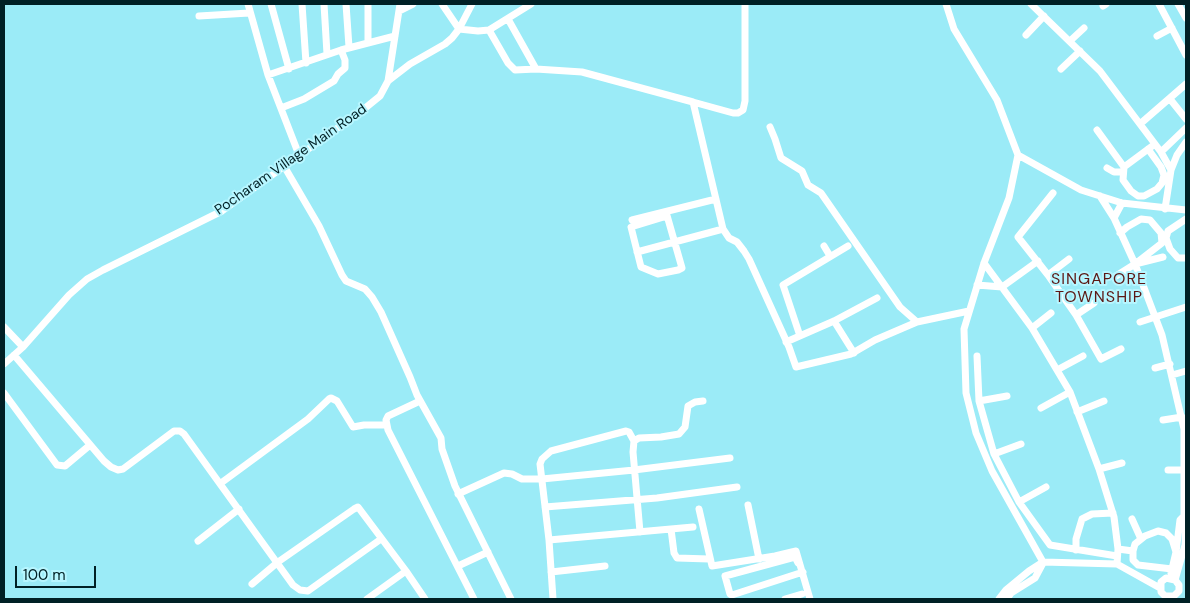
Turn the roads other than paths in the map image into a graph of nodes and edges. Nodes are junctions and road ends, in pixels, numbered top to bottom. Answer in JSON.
{"nodes":[{"id":1,"x":248,"y":4,"type":"edge"},
{"id":2,"x":271,"y":4,"type":"edge"},
{"id":3,"x":302,"y":4,"type":"edge"},
{"id":4,"x":324,"y":4,"type":"edge"},
{"id":5,"x":346,"y":4,"type":"edge"},
{"id":6,"x":368,"y":4,"type":"edge"},
{"id":7,"x":413,"y":4,"type":"edge"},
{"id":8,"x":471,"y":4,"type":"edge"},
{"id":9,"x":514,"y":4,"type":"edge"},
{"id":10,"x":531,"y":4,"type":"edge"},
{"id":11,"x":745,"y":4,"type":"edge"},
{"id":12,"x":946,"y":4,"type":"edge"},
{"id":13,"x":1031,"y":4,"type":"edge"},
{"id":14,"x":1159,"y":4,"type":"edge"},
{"id":15,"x":1178,"y":4,"type":"edge"},
{"id":16,"x":445,"y":5,"type":"edge"},
{"id":17,"x":399,"y":7,"type":"edge"},
{"id":18,"x":519,"y":12,"type":"junction"},
{"id":19,"x":249,"y":13,"type":"junction"},
{"id":20,"x":199,"y":16,"type":"dead end"},
{"id":21,"x":1044,"y":16,"type":"junction"},
{"id":22,"x":1186,"y":18,"type":"edge"},
{"id":23,"x":508,"y":19,"type":"junction"},
{"id":24,"x":1084,"y":28,"type":"dead end"},
{"id":25,"x":1172,"y":28,"type":"junction"},
{"id":26,"x":459,"y":29,"type":"junction"},
{"id":27,"x":488,"y":30,"type":"junction"},
{"id":28,"x":1026,"y":35,"type":"dead end"},
{"id":29,"x":395,"y":36,"type":"junction"},
{"id":30,"x":1157,"y":36,"type":"dead end"},
{"id":31,"x":1070,"y":41,"type":"junction"},
{"id":32,"x":368,"y":42,"type":"junction"},
{"id":33,"x":349,"y":47,"type":"junction"},
{"id":34,"x":341,"y":50,"type":"junction"},
{"id":35,"x":1080,"y":51,"type":"junction"},
{"id":36,"x":327,"y":54,"type":"junction"},
{"id":37,"x":1186,"y":56,"type":"edge"},
{"id":38,"x":306,"y":63,"type":"junction"},
{"id":39,"x":289,"y":69,"type":"junction"},
{"id":40,"x":536,"y":69,"type":"junction"},
{"id":41,"x":1061,"y":69,"type":"dead end"},
{"id":42,"x":268,"y":75,"type":"junction"},
{"id":43,"x":388,"y":81,"type":"junction"},
{"id":44,"x":1186,"y":84,"type":"edge"},
{"id":45,"x":1170,"y":99,"type":"junction"},
{"id":46,"x":693,"y":102,"type":"junction"},
{"id":47,"x":281,"y":108,"type":"junction"},
{"id":48,"x":1186,"y":119,"type":"edge"},
{"id":49,"x":1140,"y":124,"type":"junction"},
{"id":50,"x":770,"y":127,"type":"dead end"},
{"id":51,"x":1186,"y":128,"type":"edge"},
{"id":52,"x":1096,"y":130,"type":"dead end"},
{"id":53,"x":1186,"y":142,"type":"edge"},
{"id":54,"x":1155,"y":144,"type":"junction"},
{"id":55,"x":1148,"y":149,"type":"junction"},
{"id":56,"x":1161,"y":152,"type":"junction"},
{"id":57,"x":299,"y":155,"type":"junction"},
{"id":58,"x":1018,"y":155,"type":"junction"},
{"id":59,"x":284,"y":166,"type":"junction"},
{"id":60,"x":1107,"y":168,"type":"dead end"},
{"id":61,"x":1123,"y":170,"type":"junction"},
{"id":62,"x":1171,"y":170,"type":"junction"},
{"id":63,"x":1053,"y":193,"type":"dead end"},
{"id":64,"x":1100,"y":196,"type":"junction"},
{"id":65,"x":716,"y":198,"type":"junction"},
{"id":66,"x":1122,"y":202,"type":"junction"},
{"id":67,"x":1165,"y":209,"type":"junction"},
{"id":68,"x":1186,"y":211,"type":"edge"},
{"id":69,"x":666,"y":214,"type":"junction"},
{"id":70,"x":1114,"y":218,"type":"junction"},
{"id":71,"x":632,"y":220,"type":"dead end"},
{"id":72,"x":1186,"y":220,"type":"edge"},
{"id":73,"x":723,"y":229,"type":"junction"},
{"id":74,"x":1120,"y":233,"type":"junction"},
{"id":75,"x":674,"y":242,"type":"junction"},
{"id":76,"x":824,"y":246,"type":"dead end"},
{"id":77,"x":848,"y":246,"type":"dead end"},
{"id":78,"x":637,"y":252,"type":"junction"},
{"id":79,"x":830,"y":256,"type":"junction"},
{"id":80,"x":1162,"y":257,"type":"dead end"},
{"id":81,"x":1186,"y":258,"type":"edge"},
{"id":82,"x":1069,"y":259,"type":"dead end"},
{"id":83,"x":1038,"y":261,"type":"junction"},
{"id":84,"x":984,"y":263,"type":"junction"},
{"id":85,"x":1135,"y":264,"type":"junction"},
{"id":86,"x":1048,"y":275,"type":"junction"},
{"id":87,"x":1116,"y":276,"type":"dead end"},
{"id":88,"x":977,"y":285,"type":"junction"},
{"id":89,"x":1002,"y":287,"type":"junction"},
{"id":90,"x":877,"y":298,"type":"dead end"},
{"id":91,"x":1094,"y":303,"type":"dead end"},
{"id":92,"x":1186,"y":307,"type":"edge"},
{"id":93,"x":969,"y":311,"type":"junction"},
{"id":94,"x":1051,"y":313,"type":"dead end"},
{"id":95,"x":1076,"y":315,"type":"junction"},
{"id":96,"x":1156,"y":317,"type":"junction"},
{"id":97,"x":834,"y":320,"type":"junction"},
{"id":98,"x":917,"y":322,"type":"junction"},
{"id":99,"x":1140,"y":322,"type":"dead end"},
{"id":100,"x":4,"y":327,"type":"edge"},
{"id":101,"x":1032,"y":328,"type":"junction"},
{"id":102,"x":800,"y":336,"type":"junction"},
{"id":103,"x":786,"y":342,"type":"junction"},
{"id":104,"x":23,"y":347,"type":"junction"},
{"id":105,"x":1121,"y":349,"type":"dead end"},
{"id":106,"x":854,"y":353,"type":"junction"},
{"id":107,"x":14,"y":355,"type":"junction"},
{"id":108,"x":976,"y":356,"type":"dead end"},
{"id":109,"x":1083,"y":356,"type":"dead end"},
{"id":110,"x":4,"y":364,"type":"edge"},
{"id":111,"x":1170,"y":364,"type":"junction"},
{"id":112,"x":1154,"y":368,"type":"dead end"},
{"id":113,"x":1057,"y":370,"type":"junction"},
{"id":114,"x":1186,"y":371,"type":"edge"},
{"id":115,"x":1172,"y":374,"type":"junction"},
{"id":116,"x":1070,"y":392,"type":"junction"},
{"id":117,"x":4,"y":393,"type":"edge"},
{"id":118,"x":1007,"y":396,"type":"dead end"},
{"id":119,"x":420,"y":401,"type":"junction"},
{"id":120,"x":703,"y":401,"type":"dead end"},
{"id":121,"x":979,"y":401,"type":"junction"},
{"id":122,"x":1104,"y":401,"type":"dead end"},
{"id":123,"x":1041,"y":408,"type":"dead end"},
{"id":124,"x":1077,"y":412,"type":"junction"},
{"id":125,"x":1182,"y":417,"type":"junction"},
{"id":126,"x":1163,"y":420,"type":"dead end"},
{"id":127,"x":387,"y":425,"type":"junction"},
{"id":128,"x":1185,"y":429,"type":"edge"},
{"id":129,"x":634,"y":440,"type":"junction"},
{"id":130,"x":1022,"y":444,"type":"dead end"},
{"id":131,"x":90,"y":445,"type":"junction"},
{"id":132,"x":994,"y":454,"type":"junction"},
{"id":133,"x":730,"y":458,"type":"dead end"},
{"id":134,"x":1122,"y":463,"type":"dead end"},
{"id":135,"x":1099,"y":469,"type":"junction"},
{"id":136,"x":634,"y":470,"type":"junction"},
{"id":137,"x":1168,"y":470,"type":"dead end"},
{"id":138,"x":1185,"y":470,"type":"junction"},
{"id":139,"x":542,"y":479,"type":"junction"},
{"id":140,"x":1186,"y":481,"type":"edge"},
{"id":141,"x":221,"y":483,"type":"junction"},
{"id":142,"x":737,"y":487,"type":"dead end"},
{"id":143,"x":1046,"y":487,"type":"dead end"},
{"id":144,"x":458,"y":494,"type":"junction"},
{"id":145,"x":638,"y":500,"type":"junction"},
{"id":146,"x":1019,"y":502,"type":"junction"},
{"id":147,"x":748,"y":505,"type":"dead end"},
{"id":148,"x":545,"y":507,"type":"junction"},
{"id":149,"x":239,"y":508,"type":"junction"},
{"id":150,"x":699,"y":509,"type":"dead end"},
{"id":151,"x":1113,"y":513,"type":"junction"},
{"id":152,"x":1184,"y":516,"type":"junction"},
{"id":153,"x":1132,"y":519,"type":"dead end"},
{"id":154,"x":693,"y":527,"type":"dead end"},
{"id":155,"x":671,"y":529,"type":"junction"},
{"id":156,"x":640,"y":532,"type":"junction"},
{"id":157,"x":380,"y":539,"type":"junction"},
{"id":158,"x":1141,"y":539,"type":"junction"},
{"id":159,"x":549,"y":540,"type":"junction"},
{"id":160,"x":198,"y":541,"type":"dead end"},
{"id":161,"x":1185,"y":546,"type":"edge"},
{"id":162,"x":1076,"y":550,"type":"junction"},
{"id":163,"x":1133,"y":551,"type":"junction"},
{"id":164,"x":488,"y":552,"type":"junction"},
{"id":165,"x":1176,"y":552,"type":"junction"},
{"id":166,"x":1117,"y":557,"type":"junction"},
{"id":167,"x":709,"y":559,"type":"junction"},
{"id":168,"x":759,"y":559,"type":"junction"},
{"id":169,"x":278,"y":562,"type":"junction"},
{"id":170,"x":1043,"y":562,"type":"junction"},
{"id":171,"x":458,"y":566,"type":"junction"},
{"id":172,"x":604,"y":566,"type":"dead end"},
{"id":173,"x":1172,"y":569,"type":"junction"},
{"id":174,"x":406,"y":570,"type":"junction"},
{"id":175,"x":551,"y":572,"type":"junction"},
{"id":176,"x":802,"y":573,"type":"junction"},
{"id":177,"x":1174,"y":580,"type":"junction"},
{"id":178,"x":1186,"y":583,"type":"edge"},
{"id":179,"x":252,"y":584,"type":"dead end"},
{"id":180,"x":1160,"y":588,"type":"junction"},
{"id":181,"x":802,"y":594,"type":"dead end"},
{"id":182,"x":367,"y":599,"type":"edge"},
{"id":183,"x":425,"y":599,"type":"edge"},
{"id":184,"x":474,"y":599,"type":"edge"},
{"id":185,"x":511,"y":599,"type":"edge"},
{"id":186,"x":553,"y":599,"type":"edge"},
{"id":187,"x":785,"y":599,"type":"edge"},
{"id":188,"x":810,"y":599,"type":"edge"},
{"id":189,"x":999,"y":599,"type":"edge"},
{"id":190,"x":1007,"y":599,"type":"edge"}],
"edges":[{"from":1,"to":19,"type":"street"},
{"from":2,"to":39,"type":"street"},
{"from":3,"to":38,"type":"street"},
{"from":4,"to":36,"type":"street"},
{"from":5,"to":33,"type":"street"},
{"from":6,"to":32,"type":"street"},
{"from":7,"to":17,"type":"street"},
{"from":8,"to":26,"type":"street"},
{"from":9,"to":18,"type":"street"},
{"from":10,"to":18,"type":"street"},
{"from":11,"to":46,"type":"street"},
{"from":12,"to":58,"type":"street"},
{"from":13,"to":21,"type":"street"},
{"from":14,"to":25,"type":"street"},
{"from":15,"to":22,"type":"street"},
{"from":16,"to":26,"type":"street"},
{"from":17,"to":29,"type":"street","name":"Pocharam Village Main Road"},
{"from":18,"to":23,"type":"street"},
{"from":19,"to":20,"type":"street"},
{"from":19,"to":42,"type":"street"},
{"from":21,"to":28,"type":"street"},
{"from":21,"to":31,"type":"street"},
{"from":23,"to":27,"type":"street"},
{"from":23,"to":40,"type":"street"},
{"from":24,"to":31,"type":"street"},
{"from":25,"to":30,"type":"street"},
{"from":25,"to":37,"type":"street"},
{"from":26,"to":27,"type":"street"},
{"from":26,"to":43,"type":"street"},
{"from":27,"to":40,"type":"street"},
{"from":29,"to":32,"type":"street"},
{"from":29,"to":43,"type":"street","name":"Pocharam Village Main Road"},
{"from":31,"to":35,"type":"street"},
{"from":32,"to":33,"type":"street"},
{"from":33,"to":34,"type":"street"},
{"from":34,"to":36,"type":"street"},
{"from":34,"to":47,"type":"street"},
{"from":35,"to":41,"type":"street"},
{"from":35,"to":49,"type":"street"},
{"from":36,"to":38,"type":"street"},
{"from":38,"to":39,"type":"street"},
{"from":39,"to":42,"type":"street"},
{"from":40,"to":46,"type":"street"},
{"from":42,"to":47,"type":"street"},
{"from":43,"to":57,"type":"street","name":"Pocharam Village Main Road"},
{"from":44,"to":45,"type":"street"},
{"from":45,"to":48,"type":"street"},
{"from":45,"to":49,"type":"street"},
{"from":46,"to":65,"type":"street"},
{"from":47,"to":57,"type":"street"},
{"from":49,"to":54,"type":"street"},
{"from":50,"to":98,"type":"street"},
{"from":51,"to":56,"type":"street"},
{"from":52,"to":61,"type":"street"},
{"from":53,"to":62,"type":"street"},
{"from":54,"to":55,"type":"street"},
{"from":54,"to":56,"type":"street"},
{"from":55,"to":61,"type":"street"},
{"from":55,"to":61,"type":"street"},
{"from":56,"to":62,"type":"street"},
{"from":57,"to":59,"type":"street","name":"Pocharam Village Main Road"},
{"from":58,"to":64,"type":"street"},
{"from":58,"to":84,"type":"street"},
{"from":59,"to":104,"type":"street","name":"Pocharam Village Main Road"},
{"from":59,"to":119,"type":"street"},
{"from":60,"to":61,"type":"street"},
{"from":62,"to":67,"type":"street"},
{"from":63,"to":83,"type":"street"},
{"from":64,"to":66,"type":"street"},
{"from":64,"to":70,"type":"street"},
{"from":65,"to":69,"type":"street"},
{"from":65,"to":73,"type":"street"},
{"from":66,"to":67,"type":"street"},
{"from":66,"to":70,"type":"street"},
{"from":67,"to":68,"type":"street"},
{"from":69,"to":71,"type":"street"},
{"from":69,"to":75,"type":"street"},
{"from":69,"to":78,"type":"street"},
{"from":70,"to":74,"type":"street"},
{"from":72,"to":81,"type":"street"},
{"from":73,"to":75,"type":"street"},
{"from":73,"to":103,"type":"street"},
{"from":74,"to":85,"type":"street"},
{"from":74,"to":85,"type":"street"},
{"from":75,"to":78,"type":"street"},
{"from":75,"to":78,"type":"street"},
{"from":76,"to":79,"type":"street"},
{"from":77,"to":79,"type":"street"},
{"from":79,"to":102,"type":"street"},
{"from":80,"to":85,"type":"street"},
{"from":82,"to":86,"type":"street"},
{"from":83,"to":86,"type":"street"},
{"from":83,"to":89,"type":"street"},
{"from":84,"to":88,"type":"street"},
{"from":84,"to":89,"type":"street"},
{"from":85,"to":87,"type":"street"},
{"from":85,"to":96,"type":"street"},
{"from":86,"to":95,"type":"street"},
{"from":88,"to":89,"type":"street"},
{"from":88,"to":93,"type":"street"},
{"from":89,"to":101,"type":"street"},
{"from":90,"to":97,"type":"street"},
{"from":91,"to":95,"type":"street"},
{"from":92,"to":96,"type":"street"},
{"from":93,"to":98,"type":"street"},
{"from":93,"to":170,"type":"street"},
{"from":94,"to":101,"type":"street"},
{"from":95,"to":105,"type":"street"},
{"from":96,"to":99,"type":"street"},
{"from":96,"to":111,"type":"street"},
{"from":97,"to":102,"type":"street"},
{"from":97,"to":106,"type":"street"},
{"from":98,"to":106,"type":"street"},
{"from":100,"to":104,"type":"street"},
{"from":101,"to":113,"type":"street"},
{"from":102,"to":103,"type":"street"},
{"from":103,"to":106,"type":"street"},
{"from":104,"to":107,"type":"street","name":"Pocharam Village Main Road"},
{"from":107,"to":110,"type":"street","name":"Pocharam Village Main Road"},
{"from":107,"to":131,"type":"street"},
{"from":108,"to":121,"type":"street"},
{"from":109,"to":113,"type":"street"},
{"from":111,"to":112,"type":"street"},
{"from":111,"to":115,"type":"street"},
{"from":113,"to":116,"type":"street"},
{"from":114,"to":115,"type":"street"},
{"from":115,"to":125,"type":"street"},
{"from":116,"to":123,"type":"street"},
{"from":116,"to":124,"type":"street"},
{"from":117,"to":131,"type":"street"},
{"from":118,"to":121,"type":"street"},
{"from":119,"to":127,"type":"street"},
{"from":119,"to":144,"type":"street"},
{"from":120,"to":129,"type":"street"},
{"from":121,"to":132,"type":"street"},
{"from":122,"to":124,"type":"street"},
{"from":124,"to":135,"type":"street"},
{"from":125,"to":126,"type":"street"},
{"from":125,"to":128,"type":"street"},
{"from":127,"to":141,"type":"street"},
{"from":127,"to":171,"type":"street"},
{"from":128,"to":138,"type":"street"},
{"from":129,"to":136,"type":"street"},
{"from":129,"to":139,"type":"street"},
{"from":130,"to":132,"type":"street"},
{"from":131,"to":141,"type":"street"},
{"from":132,"to":146,"type":"street"},
{"from":133,"to":136,"type":"street"},
{"from":134,"to":135,"type":"street"},
{"from":135,"to":151,"type":"street"},
{"from":136,"to":139,"type":"street"},
{"from":136,"to":145,"type":"street"},
{"from":137,"to":138,"type":"street"},
{"from":138,"to":140,"type":"street"},
{"from":139,"to":144,"type":"street"},
{"from":139,"to":148,"type":"street"},
{"from":140,"to":152,"type":"street"},
{"from":141,"to":149,"type":"street"},
{"from":142,"to":145,"type":"street"},
{"from":143,"to":146,"type":"street"},
{"from":144,"to":164,"type":"street"},
{"from":145,"to":148,"type":"street"},
{"from":145,"to":156,"type":"street"},
{"from":146,"to":162,"type":"street"},
{"from":147,"to":168,"type":"street"},
{"from":148,"to":159,"type":"street"},
{"from":149,"to":160,"type":"street"},
{"from":149,"to":169,"type":"street"},
{"from":150,"to":167,"type":"street"},
{"from":151,"to":162,"type":"street"},
{"from":151,"to":166,"type":"street"},
{"from":152,"to":161,"type":"street"},
{"from":152,"to":165,"type":"street"},
{"from":153,"to":158,"type":"street"},
{"from":154,"to":155,"type":"street"},
{"from":155,"to":156,"type":"street"},
{"from":155,"to":167,"type":"street"},
{"from":156,"to":159,"type":"street"},
{"from":157,"to":169,"type":"street"},
{"from":157,"to":169,"type":"street"},
{"from":157,"to":174,"type":"street"},
{"from":158,"to":163,"type":"street"},
{"from":158,"to":165,"type":"street"},
{"from":159,"to":175,"type":"street"},
{"from":161,"to":177,"type":"street"},
{"from":162,"to":166,"type":"street"},
{"from":163,"to":166,"type":"street"},
{"from":163,"to":173,"type":"street"},
{"from":164,"to":171,"type":"street"},
{"from":164,"to":185,"type":"street"},
{"from":165,"to":173,"type":"street"},
{"from":166,"to":170,"type":"street"},
{"from":166,"to":180,"type":"street"},
{"from":167,"to":168,"type":"street"},
{"from":168,"to":176,"type":"street"},
{"from":169,"to":179,"type":"street"},
{"from":170,"to":189,"type":"street"},
{"from":170,"to":190,"type":"street"},
{"from":171,"to":184,"type":"street"},
{"from":172,"to":175,"type":"street"},
{"from":173,"to":177,"type":"street"},
{"from":174,"to":182,"type":"street"},
{"from":174,"to":183,"type":"street"},
{"from":175,"to":186,"type":"street"},
{"from":176,"to":176,"type":"street"},
{"from":176,"to":188,"type":"street"},
{"from":177,"to":178,"type":"street"},
{"from":177,"to":180,"type":"street"},
{"from":177,"to":180,"type":"street"},
{"from":181,"to":187,"type":"street"}]}
